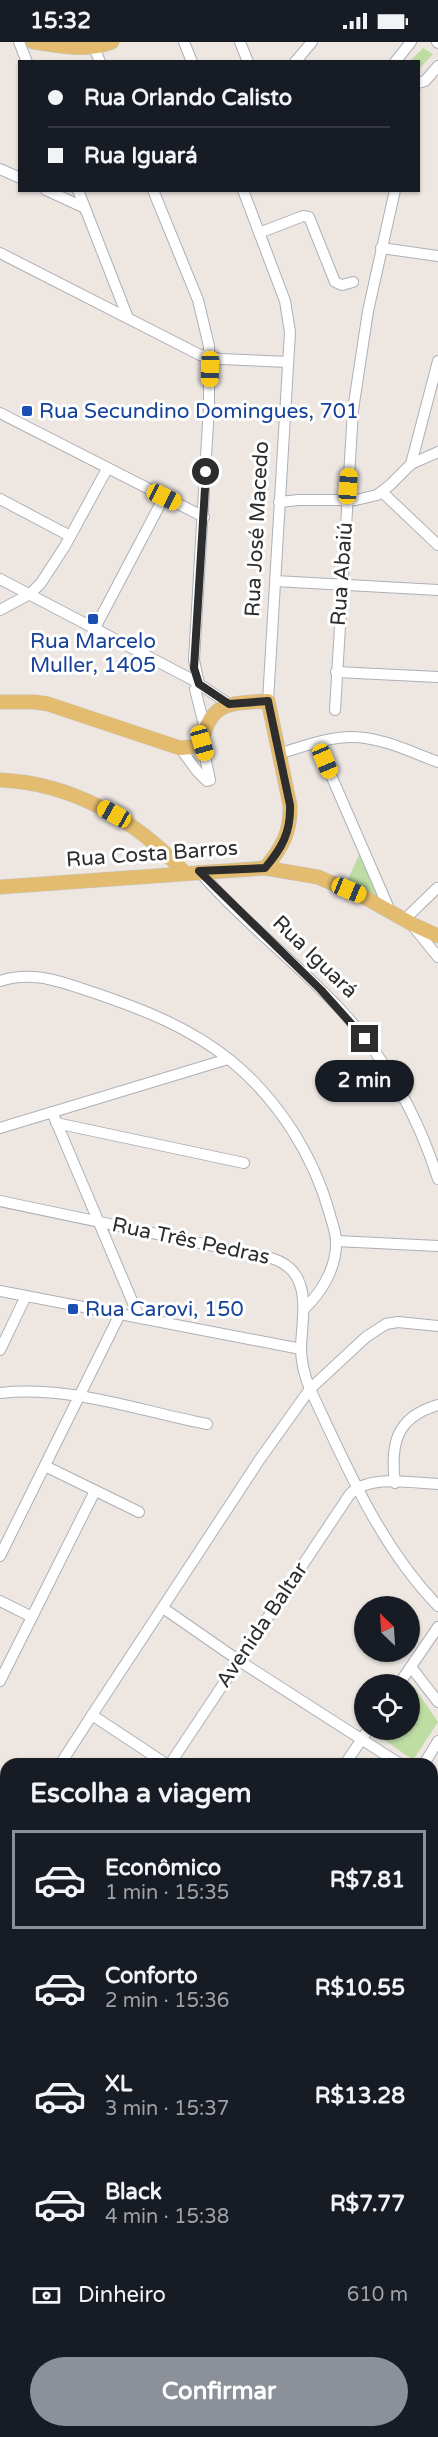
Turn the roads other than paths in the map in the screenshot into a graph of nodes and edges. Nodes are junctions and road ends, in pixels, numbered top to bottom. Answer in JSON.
{"nodes":[{"id":1,"x":19,"y":42,"type":"edge"},
{"id":2,"x":33,"y":42,"type":"edge"},
{"id":3,"x":112,"y":42,"type":"edge"},
{"id":4,"x":184,"y":42,"type":"edge"},
{"id":5,"x":240,"y":42,"type":"edge"},
{"id":6,"x":312,"y":42,"type":"edge"},
{"id":7,"x":406,"y":44,"type":"edge"},
{"id":8,"x":93,"y":45,"type":"edge"},
{"id":9,"x":26,"y":60,"type":"edge"},
{"id":10,"x":99,"y":60,"type":"edge"},
{"id":11,"x":191,"y":60,"type":"edge"},
{"id":12,"x":247,"y":60,"type":"edge"},
{"id":13,"x":297,"y":60,"type":"edge"},
{"id":14,"x":396,"y":60,"type":"edge"},
{"id":15,"x":438,"y":66,"type":"edge"},
{"id":16,"x":420,"y":84,"type":"edge"},
{"id":17,"x":0,"y":169,"type":"edge"},
{"id":18,"x":18,"y":177,"type":"edge"},
{"id":19,"x":50,"y":192,"type":"edge"},
{"id":20,"x":79,"y":192,"type":"edge"},
{"id":21,"x":154,"y":192,"type":"edge"},
{"id":22,"x":244,"y":192,"type":"edge"},
{"id":23,"x":395,"y":192,"type":"edge"},
{"id":24,"x":85,"y":208,"type":"junction"},
{"id":25,"x":259,"y":233,"type":"junction"},
{"id":26,"x":381,"y":248,"type":"junction"},
{"id":27,"x":0,"y":253,"type":"edge"},
{"id":28,"x":438,"y":256,"type":"edge"},
{"id":29,"x":353,"y":282,"type":"dead end"},
{"id":30,"x":128,"y":318,"type":"junction"},
{"id":31,"x":210,"y":358,"type":"junction"},
{"id":32,"x":438,"y":361,"type":"edge"},
{"id":33,"x":288,"y":362,"type":"junction"},
{"id":34,"x":0,"y":413,"type":"edge"},
{"id":35,"x":438,"y":452,"type":"edge"},
{"id":36,"x":411,"y":464,"type":"junction"},
{"id":37,"x":107,"y":469,"type":"junction"},
{"id":38,"x":382,"y":492,"type":"junction"},
{"id":39,"x":164,"y":497,"type":"junction"},
{"id":40,"x":0,"y":499,"type":"edge"},
{"id":41,"x":347,"y":501,"type":"junction"},
{"id":42,"x":279,"y":502,"type":"junction"},
{"id":43,"x":204,"y":517,"type":"junction"},
{"id":44,"x":70,"y":536,"type":"junction"},
{"id":45,"x":438,"y":545,"type":"edge"},
{"id":46,"x":0,"y":579,"type":"edge"},
{"id":47,"x":275,"y":581,"type":"junction"},
{"id":48,"x":341,"y":586,"type":"junction"},
{"id":49,"x":438,"y":591,"type":"edge"},
{"id":50,"x":30,"y":594,"type":"junction"},
{"id":51,"x":0,"y":610,"type":"edge"},
{"id":52,"x":95,"y":628,"type":"junction"},
{"id":53,"x":194,"y":660,"type":"junction"},
{"id":54,"x":173,"y":670,"type":"junction"},
{"id":55,"x":336,"y":672,"type":"junction"},
{"id":56,"x":438,"y":677,"type":"edge"},
{"id":57,"x":197,"y":687,"type":"junction"},
{"id":58,"x":268,"y":701,"type":"junction"},
{"id":59,"x":0,"y":702,"type":"edge"},
{"id":60,"x":198,"y":704,"type":"junction"},
{"id":61,"x":225,"y":706,"type":"junction"},
{"id":62,"x":335,"y":710,"type":"dead end"},
{"id":63,"x":205,"y":729,"type":"junction"},
{"id":64,"x":202,"y":743,"type":"junction"},
{"id":65,"x":317,"y":743,"type":"junction"},
{"id":66,"x":180,"y":748,"type":"junction"},
{"id":67,"x":278,"y":754,"type":"junction"},
{"id":68,"x":438,"y":762,"type":"edge"},
{"id":69,"x":0,"y":780,"type":"edge"},
{"id":70,"x":265,"y":868,"type":"junction"},
{"id":71,"x":199,"y":871,"type":"junction"},
{"id":72,"x":184,"y":872,"type":"junction"},
{"id":73,"x":0,"y":887,"type":"edge"},
{"id":74,"x":437,"y":888,"type":"edge"},
{"id":75,"x":390,"y":911,"type":"junction"},
{"id":76,"x":408,"y":922,"type":"junction"},
{"id":77,"x":438,"y":936,"type":"edge"},
{"id":78,"x":438,"y":957,"type":"edge"},
{"id":79,"x":0,"y":981,"type":"edge"},
{"id":80,"x":228,"y":1059,"type":"junction"},
{"id":81,"x":52,"y":1112,"type":"junction"},
{"id":82,"x":56,"y":1124,"type":"junction"},
{"id":83,"x":0,"y":1128,"type":"edge"},
{"id":84,"x":244,"y":1163,"type":"dead end"},
{"id":85,"x":438,"y":1179,"type":"edge"},
{"id":86,"x":0,"y":1201,"type":"edge"},
{"id":87,"x":98,"y":1221,"type":"junction"},
{"id":88,"x":336,"y":1241,"type":"junction"},
{"id":89,"x":438,"y":1246,"type":"edge"},
{"id":90,"x":0,"y":1291,"type":"edge"},
{"id":91,"x":26,"y":1296,"type":"junction"},
{"id":92,"x":304,"y":1308,"type":"junction"},
{"id":93,"x":120,"y":1314,"type":"junction"},
{"id":94,"x":139,"y":1317,"type":"junction"},
{"id":95,"x":438,"y":1326,"type":"edge"},
{"id":96,"x":301,"y":1349,"type":"junction"},
{"id":97,"x":0,"y":1350,"type":"edge"},
{"id":98,"x":310,"y":1389,"type":"junction"},
{"id":99,"x":0,"y":1393,"type":"edge"},
{"id":100,"x":80,"y":1396,"type":"junction"},
{"id":101,"x":438,"y":1405,"type":"edge"},
{"id":102,"x":207,"y":1424,"type":"dead end"},
{"id":103,"x":45,"y":1466,"type":"junction"},
{"id":104,"x":395,"y":1483,"type":"junction"},
{"id":105,"x":438,"y":1484,"type":"edge"},
{"id":106,"x":357,"y":1488,"type":"junction"},
{"id":107,"x":95,"y":1491,"type":"junction"},
{"id":108,"x":139,"y":1512,"type":"dead end"},
{"id":109,"x":0,"y":1556,"type":"edge"},
{"id":110,"x":0,"y":1601,"type":"edge"},
{"id":111,"x":438,"y":1606,"type":"edge"},
{"id":112,"x":163,"y":1608,"type":"junction"},
{"id":113,"x":32,"y":1617,"type":"junction"},
{"id":114,"x":438,"y":1627,"type":"edge"},
{"id":115,"x":238,"y":1660,"type":"junction"},
{"id":116,"x":411,"y":1667,"type":"junction"},
{"id":117,"x":406,"y":1674,"type":"edge"},
{"id":118,"x":0,"y":1681,"type":"edge"},
{"id":119,"x":438,"y":1702,"type":"edge"},
{"id":120,"x":92,"y":1715,"type":"junction"},
{"id":121,"x":354,"y":1728,"type":"edge"},
{"id":122,"x":361,"y":1740,"type":"edge"},
{"id":123,"x":372,"y":1740,"type":"edge"},
{"id":124,"x":438,"y":1741,"type":"edge"},
{"id":125,"x":64,"y":1758,"type":"edge"},
{"id":126,"x":159,"y":1758,"type":"edge"},
{"id":127,"x":172,"y":1758,"type":"edge"},
{"id":128,"x":349,"y":1758,"type":"edge"},
{"id":129,"x":393,"y":1758,"type":"edge"},
{"id":130,"x":428,"y":1758,"type":"edge"}],
"edges":[{"from":1,"to":9,"type":"street"},
{"from":2,"to":8,"type":"main road"},
{"from":3,"to":8,"type":"main road"},
{"from":4,"to":11,"type":"street"},
{"from":5,"to":12,"type":"street"},
{"from":6,"to":13,"type":"street"},
{"from":7,"to":14,"type":"street"},
{"from":8,"to":10,"type":"street"},
{"from":15,"to":16,"type":"street"},
{"from":17,"to":18,"type":"street"},
{"from":19,"to":24,"type":"street"},
{"from":20,"to":24,"type":"street"},
{"from":21,"to":31,"type":"street"},
{"from":22,"to":25,"type":"street","name":"Rua José Macedo"},
{"from":23,"to":26,"type":"street","name":"Rua Abaiú"},
{"from":24,"to":30,"type":"street"},
{"from":25,"to":29,"type":"street"},
{"from":25,"to":33,"type":"street","name":"Rua José Macedo"},
{"from":26,"to":28,"type":"street"},
{"from":26,"to":41,"type":"street","name":"Rua Abaiú"},
{"from":27,"to":30,"type":"street"},
{"from":30,"to":31,"type":"street"},
{"from":31,"to":33,"type":"street"},
{"from":31,"to":43,"type":"street"},
{"from":32,"to":36,"type":"street"},
{"from":33,"to":42,"type":"street","name":"Rua José Macedo"},
{"from":34,"to":37,"type":"street"},
{"from":35,"to":36,"type":"street"},
{"from":36,"to":38,"type":"street"},
{"from":37,"to":39,"type":"street"},
{"from":37,"to":44,"type":"street"},
{"from":38,"to":41,"type":"street"},
{"from":38,"to":45,"type":"street"},
{"from":39,"to":43,"type":"street"},
{"from":39,"to":52,"type":"street"},
{"from":40,"to":44,"type":"street"},
{"from":41,"to":42,"type":"street"},
{"from":41,"to":48,"type":"street","name":"Rua Abaiú"},
{"from":42,"to":47,"type":"street","name":"Rua José Macedo"},
{"from":43,"to":53,"type":"street"},
{"from":44,"to":50,"type":"street"},
{"from":46,"to":50,"type":"street"},
{"from":47,"to":48,"type":"street"},
{"from":47,"to":58,"type":"street","name":"Rua José Macedo"},
{"from":48,"to":49,"type":"street"},
{"from":48,"to":55,"type":"street","name":"Rua Abaiú"},
{"from":50,"to":51,"type":"street"},
{"from":50,"to":52,"type":"street"},
{"from":52,"to":54,"type":"street"},
{"from":53,"to":54,"type":"street"},
{"from":53,"to":57,"type":"street"},
{"from":54,"to":57,"type":"street"},
{"from":55,"to":56,"type":"street"},
{"from":55,"to":62,"type":"street","name":"Rua Abaiú"},
{"from":57,"to":60,"type":"street"},
{"from":57,"to":61,"type":"street"},
{"from":58,"to":61,"type":"main road"},
{"from":58,"to":67,"type":"main road","name":"Rua José Macedo"},
{"from":59,"to":66,"type":"main road"},
{"from":60,"to":61,"type":"street"},
{"from":60,"to":63,"type":"street"},
{"from":61,"to":63,"type":"main road"},
{"from":63,"to":64,"type":"main road"},
{"from":64,"to":66,"type":"main road"},
{"from":64,"to":66,"type":"street"},
{"from":65,"to":67,"type":"street"},
{"from":65,"to":68,"type":"street"},
{"from":65,"to":75,"type":"street"},
{"from":67,"to":70,"type":"main road","name":"Rua José Macedo"},
{"from":69,"to":72,"type":"main road"},
{"from":70,"to":71,"type":"main road","name":"Rua Costa Barros"},
{"from":70,"to":75,"type":"main road","name":"Rua Costa Barros"},
{"from":71,"to":72,"type":"main road","name":"Rua Costa Barros"},
{"from":71,"to":85,"type":"street","name":"Rua Iguará"},
{"from":72,"to":73,"type":"main road","name":"Rua Costa Barros"},
{"from":74,"to":76,"type":"street"},
{"from":75,"to":76,"type":"main road","name":"Rua Costa Barros"},
{"from":76,"to":77,"type":"main road","name":"Rua Costa Barros"},
{"from":76,"to":78,"type":"street"},
{"from":79,"to":80,"type":"street"},
{"from":80,"to":81,"type":"street"},
{"from":80,"to":88,"type":"street"},
{"from":81,"to":82,"type":"street"},
{"from":81,"to":83,"type":"street"},
{"from":82,"to":84,"type":"street"},
{"from":82,"to":87,"type":"street"},
{"from":86,"to":87,"type":"street","name":"Rua Três Pedras"},
{"from":87,"to":92,"type":"street","name":"Rua Três Pedras"},
{"from":87,"to":94,"type":"street"},
{"from":88,"to":89,"type":"street"},
{"from":88,"to":92,"type":"street"},
{"from":90,"to":91,"type":"street"},
{"from":91,"to":93,"type":"street"},
{"from":91,"to":97,"type":"street"},
{"from":92,"to":96,"type":"street","name":"Rua Três Pedras"},
{"from":93,"to":94,"type":"street"},
{"from":93,"to":100,"type":"street"},
{"from":94,"to":96,"type":"street"},
{"from":95,"to":98,"type":"street"},
{"from":96,"to":98,"type":"street","name":"Rua Três Pedras"},
{"from":98,"to":106,"type":"street","name":"Rua Três Pedras"},
{"from":98,"to":112,"type":"street"},
{"from":99,"to":100,"type":"street"},
{"from":100,"to":102,"type":"street"},
{"from":100,"to":103,"type":"street"},
{"from":101,"to":104,"type":"street"},
{"from":103,"to":107,"type":"street"},
{"from":103,"to":109,"type":"street"},
{"from":104,"to":105,"type":"street"},
{"from":104,"to":106,"type":"street"},
{"from":106,"to":111,"type":"street","name":"Rua Três Pedras"},
{"from":106,"to":115,"type":"street","name":"Avenida Baltar"},
{"from":107,"to":108,"type":"street"},
{"from":107,"to":113,"type":"street"},
{"from":110,"to":113,"type":"street"},
{"from":112,"to":115,"type":"street"},
{"from":112,"to":120,"type":"street"},
{"from":113,"to":118,"type":"street"},
{"from":114,"to":116,"type":"street"},
{"from":115,"to":121,"type":"street"},
{"from":115,"to":127,"type":"street","name":"Avenida Baltar"},
{"from":116,"to":117,"type":"street"},
{"from":116,"to":119,"type":"street"},
{"from":120,"to":125,"type":"street"},
{"from":120,"to":126,"type":"street"},
{"from":122,"to":128,"type":"street"},
{"from":123,"to":129,"type":"street"},
{"from":124,"to":130,"type":"street"}]}
